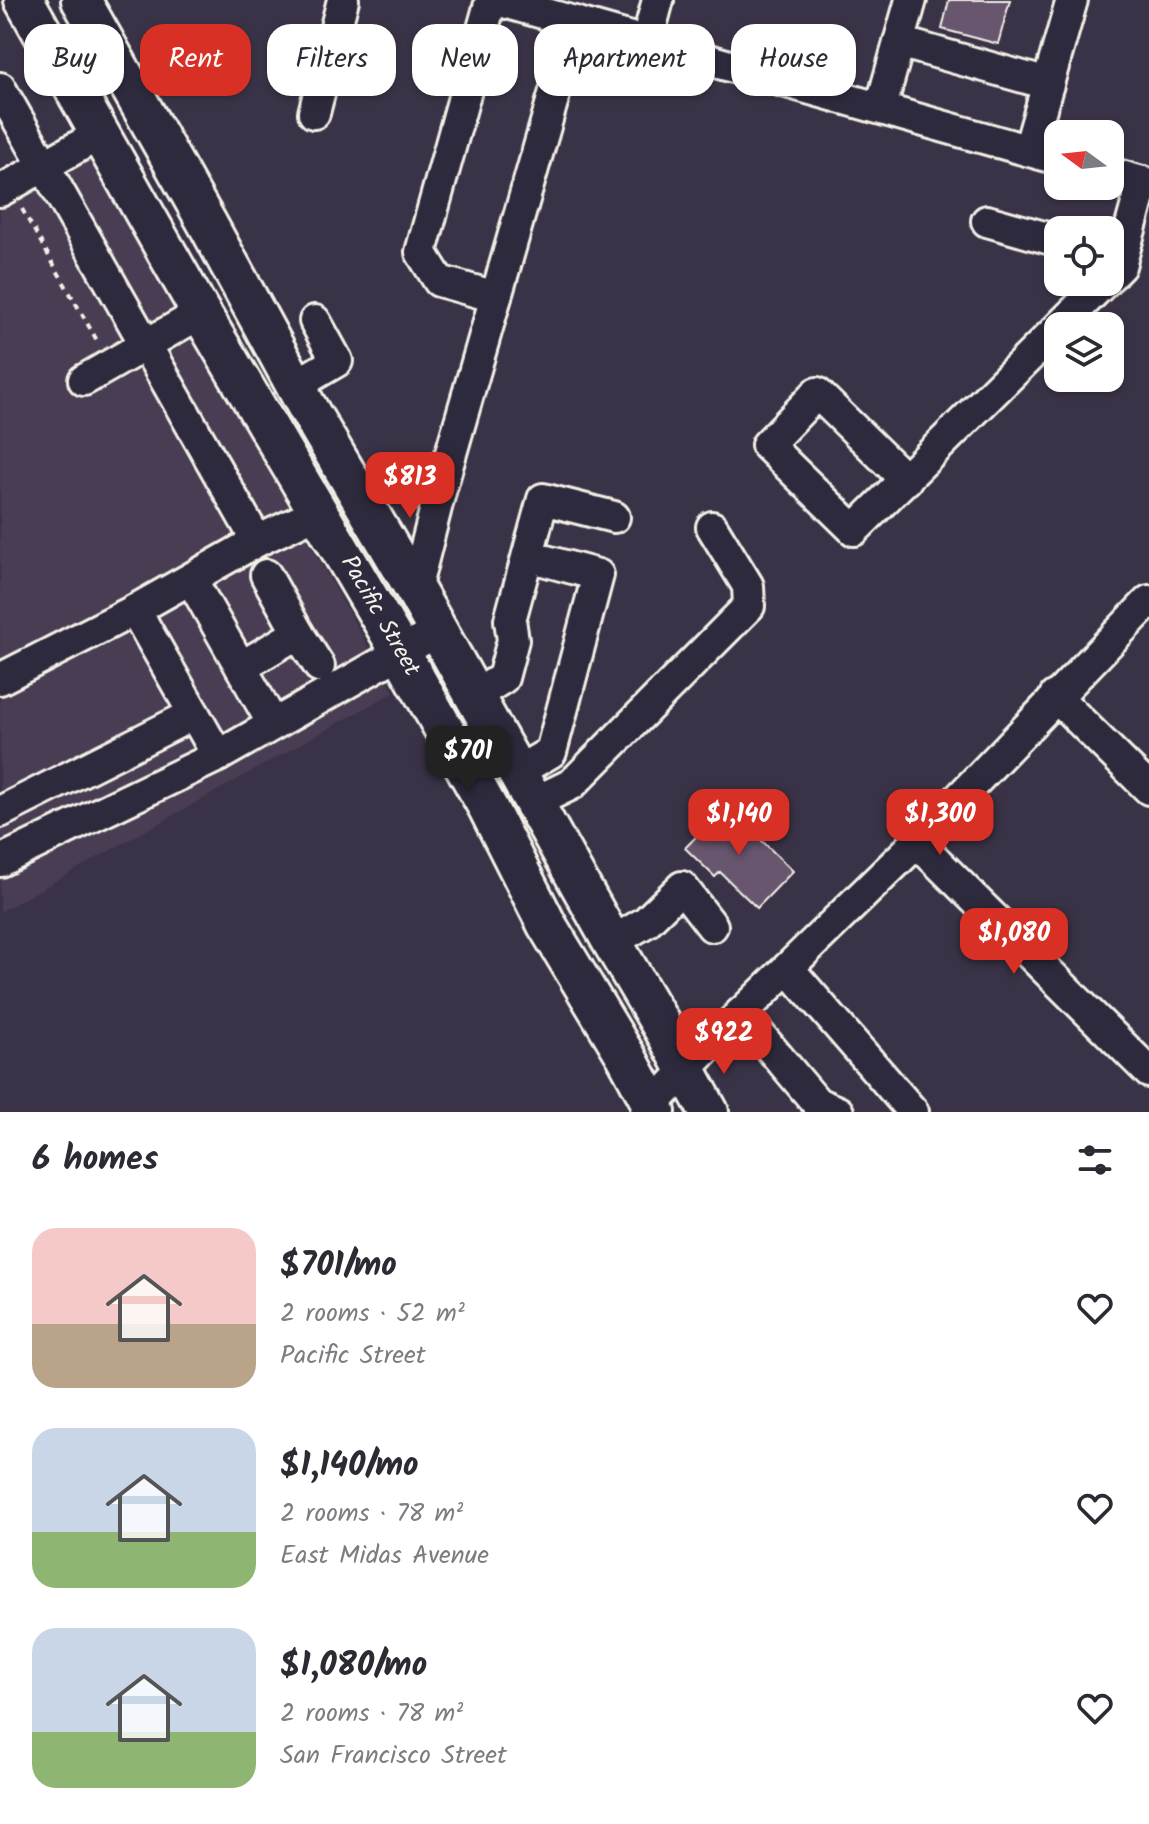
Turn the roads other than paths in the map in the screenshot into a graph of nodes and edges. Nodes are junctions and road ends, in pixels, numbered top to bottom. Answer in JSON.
{"nodes":[{"id":1,"x":24,"y":0,"type":"edge"},
{"id":2,"x":81,"y":0,"type":"edge"},
{"id":3,"x":343,"y":0,"type":"edge"},
{"id":4,"x":494,"y":0,"type":"edge"},
{"id":5,"x":658,"y":0,"type":"edge"},
{"id":6,"x":911,"y":0,"type":"edge"},
{"id":7,"x":1072,"y":0,"type":"edge"},
{"id":8,"x":575,"y":22,"type":"junction"},
{"id":9,"x":583,"y":24,"type":"edge"},
{"id":10,"x":652,"y":24,"type":"edge"},
{"id":11,"x":899,"y":42,"type":"junction"},
{"id":12,"x":715,"y":60,"type":"edge"},
{"id":13,"x":1048,"y":84,"type":"junction"},
{"id":14,"x":0,"y":88,"type":"edge"},
{"id":15,"x":881,"y":107,"type":"junction"},
{"id":16,"x":314,"y":113,"type":"dead end"},
{"id":17,"x":100,"y":134,"type":"junction"},
{"id":18,"x":1029,"y":150,"type":"junction"},
{"id":19,"x":1044,"y":155,"type":"edge"},
{"id":20,"x":44,"y":166,"type":"junction"},
{"id":21,"x":1124,"y":177,"type":"edge"},
{"id":22,"x":1146,"y":183,"type":"edge"},
{"id":23,"x":4,"y":189,"type":"edge"},
{"id":24,"x":987,"y":221,"type":"dead end"},
{"id":25,"x":207,"y":223,"type":"junction"},
{"id":26,"x":1044,"y":237,"type":"edge"},
{"id":27,"x":1124,"y":238,"type":"edge"},
{"id":28,"x":1087,"y":296,"type":"edge"},
{"id":29,"x":496,"y":297,"type":"junction"},
{"id":30,"x":1072,"y":312,"type":"edge"},
{"id":31,"x":201,"y":313,"type":"junction"},
{"id":32,"x":315,"y":321,"type":"dead end"},
{"id":33,"x":1044,"y":342,"type":"edge"},
{"id":34,"x":146,"y":344,"type":"junction"},
{"id":35,"x":84,"y":380,"type":"dead end"},
{"id":36,"x":301,"y":396,"type":"junction"},
{"id":37,"x":906,"y":480,"type":"junction"},
{"id":38,"x":319,"y":512,"type":"junction"},
{"id":39,"x":614,"y":517,"type":"dead end"},
{"id":40,"x":712,"y":527,"type":"dead end"},
{"id":41,"x":257,"y":541,"type":"junction"},
{"id":42,"x":528,"y":556,"type":"junction"},
{"id":43,"x":266,"y":575,"type":"dead end"},
{"id":44,"x":191,"y":579,"type":"junction"},
{"id":45,"x":415,"y":590,"type":"junction"},
{"id":46,"x":1149,"y":601,"type":"edge"},
{"id":47,"x":135,"y":610,"type":"junction"},
{"id":48,"x":438,"y":631,"type":"junction"},
{"id":49,"x":298,"y":633,"type":"junction"},
{"id":50,"x":400,"y":651,"type":"junction"},
{"id":51,"x":319,"y":666,"type":"dead end"},
{"id":52,"x":241,"y":667,"type":"junction"},
{"id":53,"x":0,"y":679,"type":"edge"},
{"id":54,"x":474,"y":696,"type":"junction"},
{"id":55,"x":1055,"y":696,"type":"junction"},
{"id":56,"x":194,"y":714,"type":"junction"},
{"id":57,"x":273,"y":724,"type":"junction"},
{"id":58,"x":444,"y":729,"type":"junction"},
{"id":59,"x":218,"y":756,"type":"junction"},
{"id":60,"x":526,"y":787,"type":"junction"},
{"id":61,"x":1149,"y":789,"type":"edge"},
{"id":62,"x":0,"y":812,"type":"edge"},
{"id":63,"x":917,"y":842,"type":"junction"},
{"id":64,"x":0,"y":861,"type":"edge"},
{"id":65,"x":712,"y":926,"type":"dead end"},
{"id":66,"x":612,"y":942,"type":"junction"},
{"id":67,"x":788,"y":968,"type":"junction"},
{"id":68,"x":741,"y":1013,"type":"junction"},
{"id":69,"x":685,"y":1070,"type":"junction"},
{"id":70,"x":1149,"y":1072,"type":"edge"},
{"id":71,"x":651,"y":1110,"type":"edge"},
{"id":72,"x":709,"y":1112,"type":"edge"},
{"id":73,"x":838,"y":1112,"type":"edge"},
{"id":74,"x":913,"y":1112,"type":"edge"}],
"edges":[{"from":1,"to":17,"type":"main road","name":"Pacific Street"},
{"from":2,"to":25,"type":"main road","name":"Pacific Street"},
{"from":3,"to":16,"type":"street"},
{"from":4,"to":8,"type":"street"},
{"from":4,"to":29,"type":"street"},
{"from":5,"to":10,"type":"street"},
{"from":6,"to":11,"type":"street"},
{"from":7,"to":13,"type":"street"},
{"from":8,"to":9,"type":"street"},
{"from":8,"to":29,"type":"street"},
{"from":11,"to":13,"type":"street"},
{"from":11,"to":15,"type":"street"},
{"from":12,"to":15,"type":"street"},
{"from":13,"to":18,"type":"street"},
{"from":14,"to":20,"type":"street"},
{"from":15,"to":18,"type":"street"},
{"from":17,"to":20,"type":"street"},
{"from":17,"to":25,"type":"main road"},
{"from":17,"to":31,"type":"main road","name":"Pacific Street"},
{"from":18,"to":19,"type":"street"},
{"from":20,"to":23,"type":"street"},
{"from":20,"to":34,"type":"street"},
{"from":21,"to":22,"type":"street"},
{"from":22,"to":27,"type":"street"},
{"from":24,"to":26,"type":"street"},
{"from":25,"to":36,"type":"main road","name":"Pacific Street"},
{"from":28,"to":30,"type":"street"},
{"from":29,"to":45,"type":"street"},
{"from":31,"to":34,"type":"street"},
{"from":31,"to":38,"type":"main road","name":"Pacific Street"},
{"from":32,"to":36,"type":"street"},
{"from":33,"to":37,"type":"street"},
{"from":34,"to":35,"type":"street"},
{"from":34,"to":41,"type":"street"},
{"from":36,"to":38,"type":"main road"},
{"from":36,"to":45,"type":"main road","name":"Pacific Street"},
{"from":37,"to":37,"type":"street"},
{"from":38,"to":41,"type":"street"},
{"from":38,"to":50,"type":"main road","name":"Pacific Street"},
{"from":39,"to":42,"type":"street"},
{"from":40,"to":60,"type":"street"},
{"from":41,"to":44,"type":"street"},
{"from":42,"to":54,"type":"street"},
{"from":42,"to":60,"type":"street"},
{"from":43,"to":49,"type":"street"},
{"from":44,"to":47,"type":"street"},
{"from":44,"to":52,"type":"street"},
{"from":45,"to":48,"type":"main road","name":"Pacific Street"},
{"from":46,"to":55,"type":"street"},
{"from":47,"to":53,"type":"street"},
{"from":47,"to":56,"type":"street"},
{"from":48,"to":50,"type":"street"},
{"from":48,"to":54,"type":"main road","name":"Pacific Street"},
{"from":49,"to":51,"type":"street"},
{"from":49,"to":52,"type":"street"},
{"from":50,"to":57,"type":"street"},
{"from":50,"to":58,"type":"main road","name":"Pacific Street"},
{"from":52,"to":57,"type":"street"},
{"from":54,"to":60,"type":"main road","name":"Pacific Street"},
{"from":55,"to":61,"type":"street"},
{"from":55,"to":63,"type":"street"},
{"from":56,"to":59,"type":"street"},
{"from":56,"to":62,"type":"street"},
{"from":57,"to":59,"type":"street"},
{"from":58,"to":60,"type":"main road"},
{"from":58,"to":71,"type":"main road","name":"Pacific Street"},
{"from":59,"to":64,"type":"street"},
{"from":60,"to":66,"type":"main road","name":"Pacific Street"},
{"from":63,"to":67,"type":"street"},
{"from":63,"to":70,"type":"street"},
{"from":65,"to":66,"type":"street"},
{"from":66,"to":69,"type":"main road","name":"Pacific Street"},
{"from":67,"to":68,"type":"street"},
{"from":67,"to":74,"type":"street"},
{"from":68,"to":69,"type":"street"},
{"from":68,"to":73,"type":"street"},
{"from":69,"to":71,"type":"street"},
{"from":69,"to":72,"type":"main road","name":"Pacific Street"}]}
